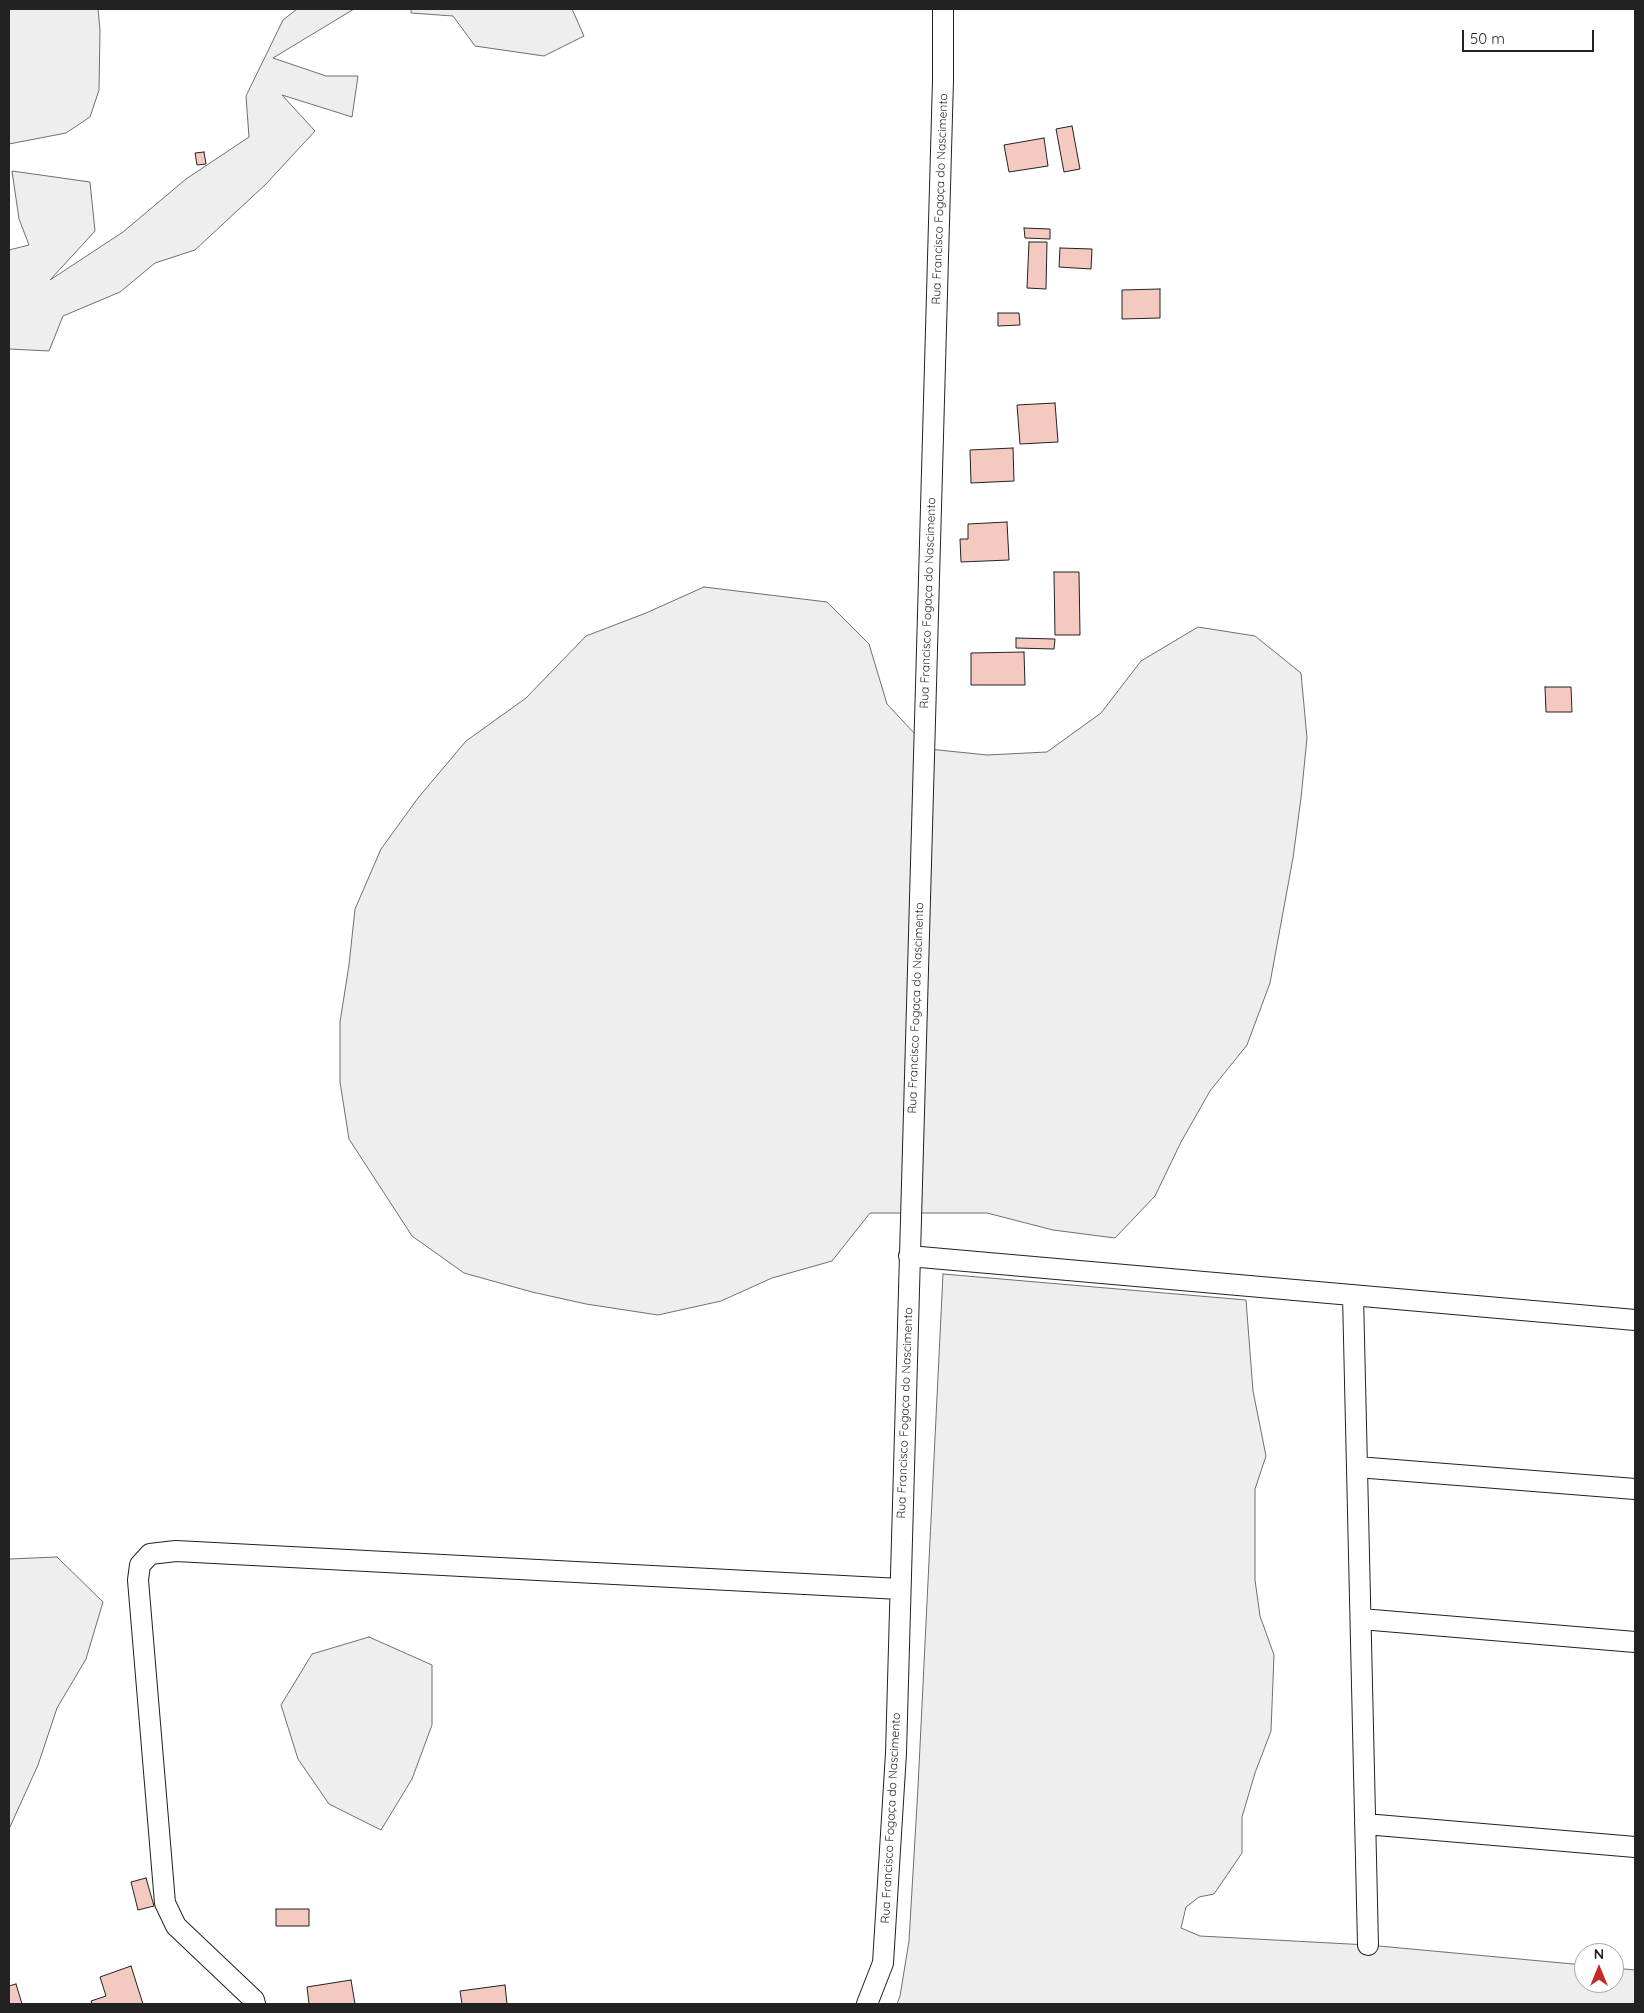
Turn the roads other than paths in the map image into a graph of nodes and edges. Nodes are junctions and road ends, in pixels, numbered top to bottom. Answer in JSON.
{"nodes":[{"id":1,"x":943,"y":9,"type":"edge"},
{"id":2,"x":909,"y":1256,"type":"junction"},
{"id":3,"x":1353,"y":1295,"type":"junction"},
{"id":4,"x":1635,"y":1320,"type":"edge"},
{"id":5,"x":1357,"y":1467,"type":"junction"},
{"id":6,"x":1635,"y":1489,"type":"edge"},
{"id":7,"x":900,"y":1589,"type":"junction"},
{"id":8,"x":1361,"y":1620,"type":"junction"},
{"id":9,"x":1635,"y":1642,"type":"edge"},
{"id":10,"x":1365,"y":1824,"type":"junction"},
{"id":11,"x":1635,"y":1847,"type":"edge"},
{"id":12,"x":1368,"y":1945,"type":"dead end"},
{"id":13,"x":255,"y":2004,"type":"edge"},
{"id":14,"x":867,"y":2004,"type":"edge"}],
"edges":[{"from":1,"to":2,"type":"street","name":"Rua Francisco Fogaça do Nascimento"},
{"from":2,"to":3,"type":"street"},
{"from":2,"to":7,"type":"street","name":"Rua Francisco Fogaça do Nascimento"},
{"from":3,"to":4,"type":"street"},
{"from":3,"to":5,"type":"street"},
{"from":5,"to":6,"type":"street"},
{"from":5,"to":8,"type":"street"},
{"from":7,"to":13,"type":"street"},
{"from":7,"to":14,"type":"street","name":"Rua Francisco Fogaça do Nascimento"},
{"from":8,"to":9,"type":"street"},
{"from":8,"to":10,"type":"street"},
{"from":10,"to":11,"type":"street"},
{"from":10,"to":12,"type":"street"}]}
